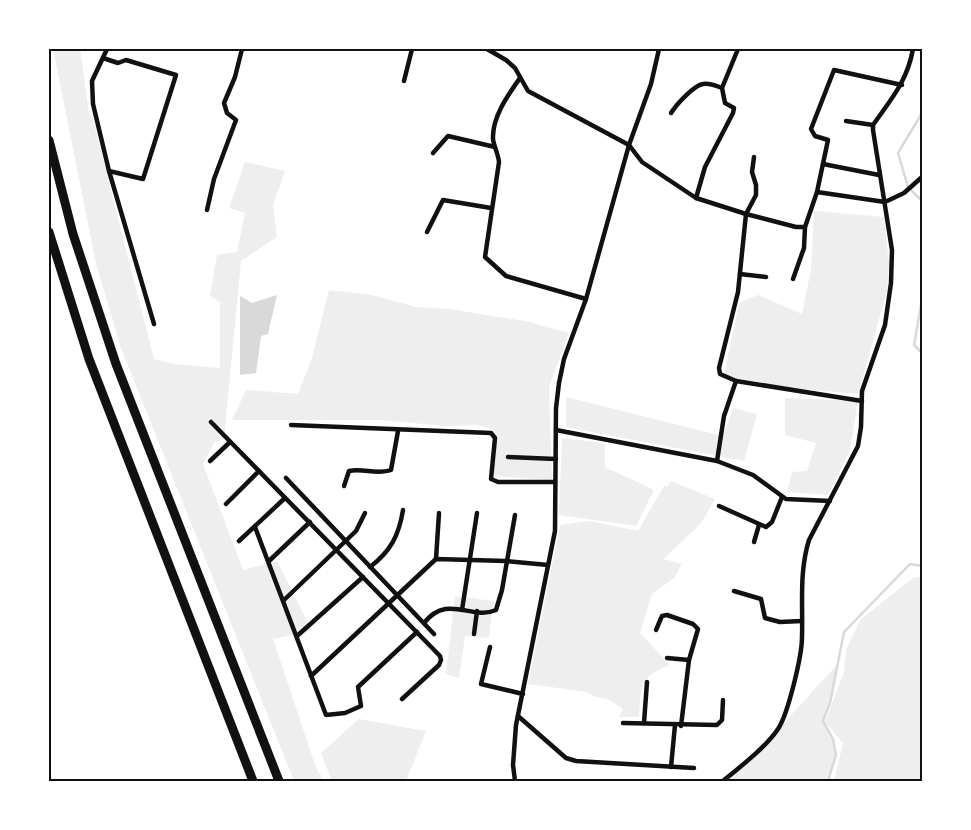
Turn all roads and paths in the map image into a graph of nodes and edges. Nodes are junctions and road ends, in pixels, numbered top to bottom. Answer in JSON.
{"nodes":[{"id":1,"x":107,"y":49,"type":"edge"},
{"id":2,"x":242,"y":49,"type":"edge"},
{"id":3,"x":412,"y":49,"type":"edge"},
{"id":4,"x":487,"y":49,"type":"edge"},
{"id":5,"x":658,"y":49,"type":"edge"},
{"id":6,"x":738,"y":49,"type":"edge"},
{"id":7,"x":913,"y":49,"type":"edge"},
{"id":8,"x":103,"y":58,"type":"junction"},
{"id":9,"x":520,"y":78,"type":"junction"},
{"id":10,"x":404,"y":81,"type":"dead end"},
{"id":11,"x":902,"y":86,"type":"junction"},
{"id":12,"x":722,"y":88,"type":"junction"},
{"id":13,"x":671,"y":113,"type":"dead end"},
{"id":14,"x":846,"y":121,"type":"dead end"},
{"id":15,"x":873,"y":125,"type":"junction"},
{"id":16,"x":49,"y":140,"type":"edge"},
{"id":17,"x":629,"y":146,"type":"junction"},
{"id":18,"x":496,"y":147,"type":"junction"},
{"id":19,"x":433,"y":153,"type":"dead end"},
{"id":20,"x":754,"y":157,"type":"dead end"},
{"id":21,"x":823,"y":164,"type":"junction"},
{"id":22,"x":109,"y":171,"type":"junction"},
{"id":23,"x":879,"y":175,"type":"junction"},
{"id":24,"x":922,"y":177,"type":"edge"},
{"id":25,"x":817,"y":192,"type":"junction"},
{"id":26,"x":696,"y":198,"type":"junction"},
{"id":27,"x":885,"y":202,"type":"junction"},
{"id":28,"x":491,"y":208,"type":"junction"},
{"id":29,"x":207,"y":210,"type":"dead end"},
{"id":30,"x":746,"y":214,"type":"junction"},
{"id":31,"x":805,"y":227,"type":"junction"},
{"id":32,"x":49,"y":232,"type":"edge"},
{"id":33,"x":427,"y":232,"type":"dead end"},
{"id":34,"x":740,"y":274,"type":"junction"},
{"id":35,"x":766,"y":277,"type":"dead end"},
{"id":36,"x":793,"y":279,"type":"dead end"},
{"id":37,"x":586,"y":298,"type":"junction"},
{"id":38,"x":154,"y":324,"type":"dead end"},
{"id":39,"x":736,"y":381,"type":"junction"},
{"id":40,"x":862,"y":401,"type":"junction"},
{"id":41,"x":211,"y":422,"type":"dead end"},
{"id":42,"x":291,"y":425,"type":"dead end"},
{"id":43,"x":398,"y":430,"type":"junction"},
{"id":44,"x":556,"y":430,"type":"junction"},
{"id":45,"x":230,"y":442,"type":"junction"},
{"id":46,"x":508,"y":457,"type":"dead end"},
{"id":47,"x":556,"y":459,"type":"junction"},
{"id":48,"x":210,"y":461,"type":"dead end"},
{"id":49,"x":717,"y":461,"type":"junction"},
{"id":50,"x":259,"y":471,"type":"junction"},
{"id":51,"x":286,"y":478,"type":"dead end"},
{"id":52,"x":555,"y":482,"type":"junction"},
{"id":53,"x":344,"y":486,"type":"dead end"},
{"id":54,"x":782,"y":497,"type":"junction"},
{"id":55,"x":285,"y":498,"type":"junction"},
{"id":56,"x":830,"y":501,"type":"junction"},
{"id":57,"x":226,"y":504,"type":"dead end"},
{"id":58,"x":719,"y":506,"type":"dead end"},
{"id":59,"x":403,"y":510,"type":"dead end"},
{"id":60,"x":365,"y":512,"type":"dead end"},
{"id":61,"x":439,"y":513,"type":"dead end"},
{"id":62,"x":477,"y":513,"type":"dead end"},
{"id":63,"x":515,"y":515,"type":"dead end"},
{"id":64,"x":310,"y":522,"type":"junction"},
{"id":65,"x":759,"y":525,"type":"junction"},
{"id":66,"x":255,"y":527,"type":"junction"},
{"id":67,"x":345,"y":540,"type":"junction"},
{"id":68,"x":239,"y":541,"type":"dead end"},
{"id":69,"x":754,"y":542,"type":"dead end"},
{"id":70,"x":336,"y":549,"type":"junction"},
{"id":71,"x":436,"y":560,"type":"junction"},
{"id":72,"x":470,"y":560,"type":"junction"},
{"id":73,"x":506,"y":561,"type":"junction"},
{"id":74,"x":268,"y":562,"type":"junction"},
{"id":75,"x":548,"y":565,"type":"junction"},
{"id":76,"x":370,"y":566,"type":"junction"},
{"id":77,"x":363,"y":577,"type":"junction"},
{"id":78,"x":734,"y":591,"type":"dead end"},
{"id":79,"x":398,"y":595,"type":"junction"},
{"id":80,"x":284,"y":600,"type":"junction"},
{"id":81,"x":389,"y":603,"type":"junction"},
{"id":82,"x":462,"y":610,"type":"junction"},
{"id":83,"x":477,"y":611,"type":"junction"},
{"id":84,"x":802,"y":621,"type":"junction"},
{"id":85,"x":424,"y":623,"type":"junction"},
{"id":86,"x":656,"y":630,"type":"dead end"},
{"id":87,"x":417,"y":632,"type":"junction"},
{"id":88,"x":434,"y":634,"type":"dead end"},
{"id":89,"x":474,"y":634,"type":"dead end"},
{"id":90,"x":297,"y":636,"type":"junction"},
{"id":91,"x":490,"y":648,"type":"dead end"},
{"id":92,"x":667,"y":658,"type":"dead end"},
{"id":93,"x":689,"y":660,"type":"junction"},
{"id":94,"x":311,"y":676,"type":"junction"},
{"id":95,"x":647,"y":682,"type":"dead end"},
{"id":96,"x":523,"y":694,"type":"junction"},
{"id":97,"x":402,"y":699,"type":"dead end"},
{"id":98,"x":723,"y":700,"type":"dead end"},
{"id":99,"x":518,"y":716,"type":"junction"},
{"id":100,"x":623,"y":723,"type":"dead end"},
{"id":101,"x":644,"y":723,"type":"junction"},
{"id":102,"x":678,"y":725,"type":"junction"},
{"id":103,"x":671,"y":768,"type":"junction"},
{"id":104,"x":694,"y":768,"type":"dead end"},
{"id":105,"x":253,"y":781,"type":"edge"},
{"id":106,"x":279,"y":781,"type":"edge"},
{"id":107,"x":515,"y":781,"type":"edge"},
{"id":108,"x":723,"y":781,"type":"edge"}],
"edges":[{"from":1,"to":8,"type":"street"},
{"from":2,"to":29,"type":"street"},
{"from":3,"to":10,"type":"street"},
{"from":4,"to":9,"type":"street"},
{"from":5,"to":17,"type":"street"},
{"from":6,"to":12,"type":"street"},
{"from":7,"to":11,"type":"street"},
{"from":8,"to":22,"type":"street"},
{"from":8,"to":22,"type":"street"},
{"from":9,"to":17,"type":"street"},
{"from":9,"to":18,"type":"street"},
{"from":11,"to":15,"type":"street"},
{"from":11,"to":21,"type":"street"},
{"from":12,"to":13,"type":"street"},
{"from":12,"to":26,"type":"street"},
{"from":14,"to":15,"type":"street"},
{"from":15,"to":23,"type":"street"},
{"from":16,"to":106,"type":"highway"},
{"from":17,"to":26,"type":"street"},
{"from":17,"to":37,"type":"street"},
{"from":18,"to":19,"type":"street"},
{"from":18,"to":28,"type":"street"},
{"from":20,"to":30,"type":"street"},
{"from":21,"to":23,"type":"street"},
{"from":21,"to":25,"type":"street"},
{"from":22,"to":38,"type":"street"},
{"from":23,"to":27,"type":"street"},
{"from":24,"to":27,"type":"street"},
{"from":25,"to":27,"type":"street"},
{"from":25,"to":31,"type":"street"},
{"from":26,"to":30,"type":"street"},
{"from":27,"to":40,"type":"street"},
{"from":28,"to":33,"type":"street"},
{"from":28,"to":37,"type":"street"},
{"from":30,"to":31,"type":"street"},
{"from":30,"to":34,"type":"street"},
{"from":31,"to":36,"type":"street"},
{"from":32,"to":105,"type":"highway"},
{"from":34,"to":35,"type":"street"},
{"from":34,"to":39,"type":"street"},
{"from":37,"to":44,"type":"street"},
{"from":39,"to":40,"type":"street"},
{"from":39,"to":49,"type":"street"},
{"from":40,"to":56,"type":"street"},
{"from":41,"to":45,"type":"street"},
{"from":42,"to":43,"type":"street"},
{"from":43,"to":52,"type":"street"},
{"from":43,"to":53,"type":"street"},
{"from":44,"to":47,"type":"street"},
{"from":44,"to":49,"type":"street"},
{"from":45,"to":48,"type":"street"},
{"from":45,"to":50,"type":"street"},
{"from":46,"to":47,"type":"street"},
{"from":47,"to":52,"type":"street"},
{"from":49,"to":54,"type":"street"},
{"from":50,"to":55,"type":"street"},
{"from":50,"to":57,"type":"street"},
{"from":51,"to":67,"type":"street"},
{"from":52,"to":75,"type":"street"},
{"from":54,"to":56,"type":"street"},
{"from":54,"to":65,"type":"street"},
{"from":55,"to":64,"type":"street"},
{"from":55,"to":66,"type":"street"},
{"from":56,"to":84,"type":"street"},
{"from":58,"to":65,"type":"street"},
{"from":59,"to":76,"type":"street"},
{"from":60,"to":67,"type":"street"},
{"from":61,"to":71,"type":"street"},
{"from":62,"to":72,"type":"street"},
{"from":63,"to":73,"type":"street"},
{"from":64,"to":70,"type":"street"},
{"from":64,"to":74,"type":"street"},
{"from":65,"to":69,"type":"street"},
{"from":66,"to":68,"type":"street"},
{"from":66,"to":74,"type":"street"},
{"from":67,"to":70,"type":"street"},
{"from":67,"to":76,"type":"street"},
{"from":70,"to":77,"type":"street"},
{"from":70,"to":80,"type":"street"},
{"from":71,"to":72,"type":"street"},
{"from":71,"to":79,"type":"street"},
{"from":72,"to":73,"type":"street"},
{"from":72,"to":82,"type":"street"},
{"from":73,"to":75,"type":"street"},
{"from":73,"to":83,"type":"street"},
{"from":74,"to":80,"type":"street"},
{"from":75,"to":96,"type":"street"},
{"from":76,"to":79,"type":"street"},
{"from":77,"to":81,"type":"street"},
{"from":77,"to":90,"type":"street"},
{"from":78,"to":84,"type":"street"},
{"from":79,"to":81,"type":"street"},
{"from":79,"to":85,"type":"street"},
{"from":80,"to":90,"type":"street"},
{"from":81,"to":87,"type":"street"},
{"from":81,"to":94,"type":"street"},
{"from":82,"to":83,"type":"street"},
{"from":82,"to":85,"type":"street"},
{"from":83,"to":89,"type":"street"},
{"from":84,"to":108,"type":"street"},
{"from":85,"to":88,"type":"street"},
{"from":86,"to":93,"type":"street"},
{"from":87,"to":94,"type":"street"},
{"from":87,"to":97,"type":"street"},
{"from":90,"to":94,"type":"street"},
{"from":91,"to":96,"type":"street"},
{"from":92,"to":93,"type":"street"},
{"from":93,"to":102,"type":"street"},
{"from":95,"to":101,"type":"street"},
{"from":96,"to":99,"type":"street"},
{"from":98,"to":102,"type":"street"},
{"from":99,"to":103,"type":"street"},
{"from":99,"to":107,"type":"street"},
{"from":100,"to":101,"type":"street"},
{"from":101,"to":102,"type":"street"},
{"from":102,"to":103,"type":"street"},
{"from":103,"to":104,"type":"street"}]}
